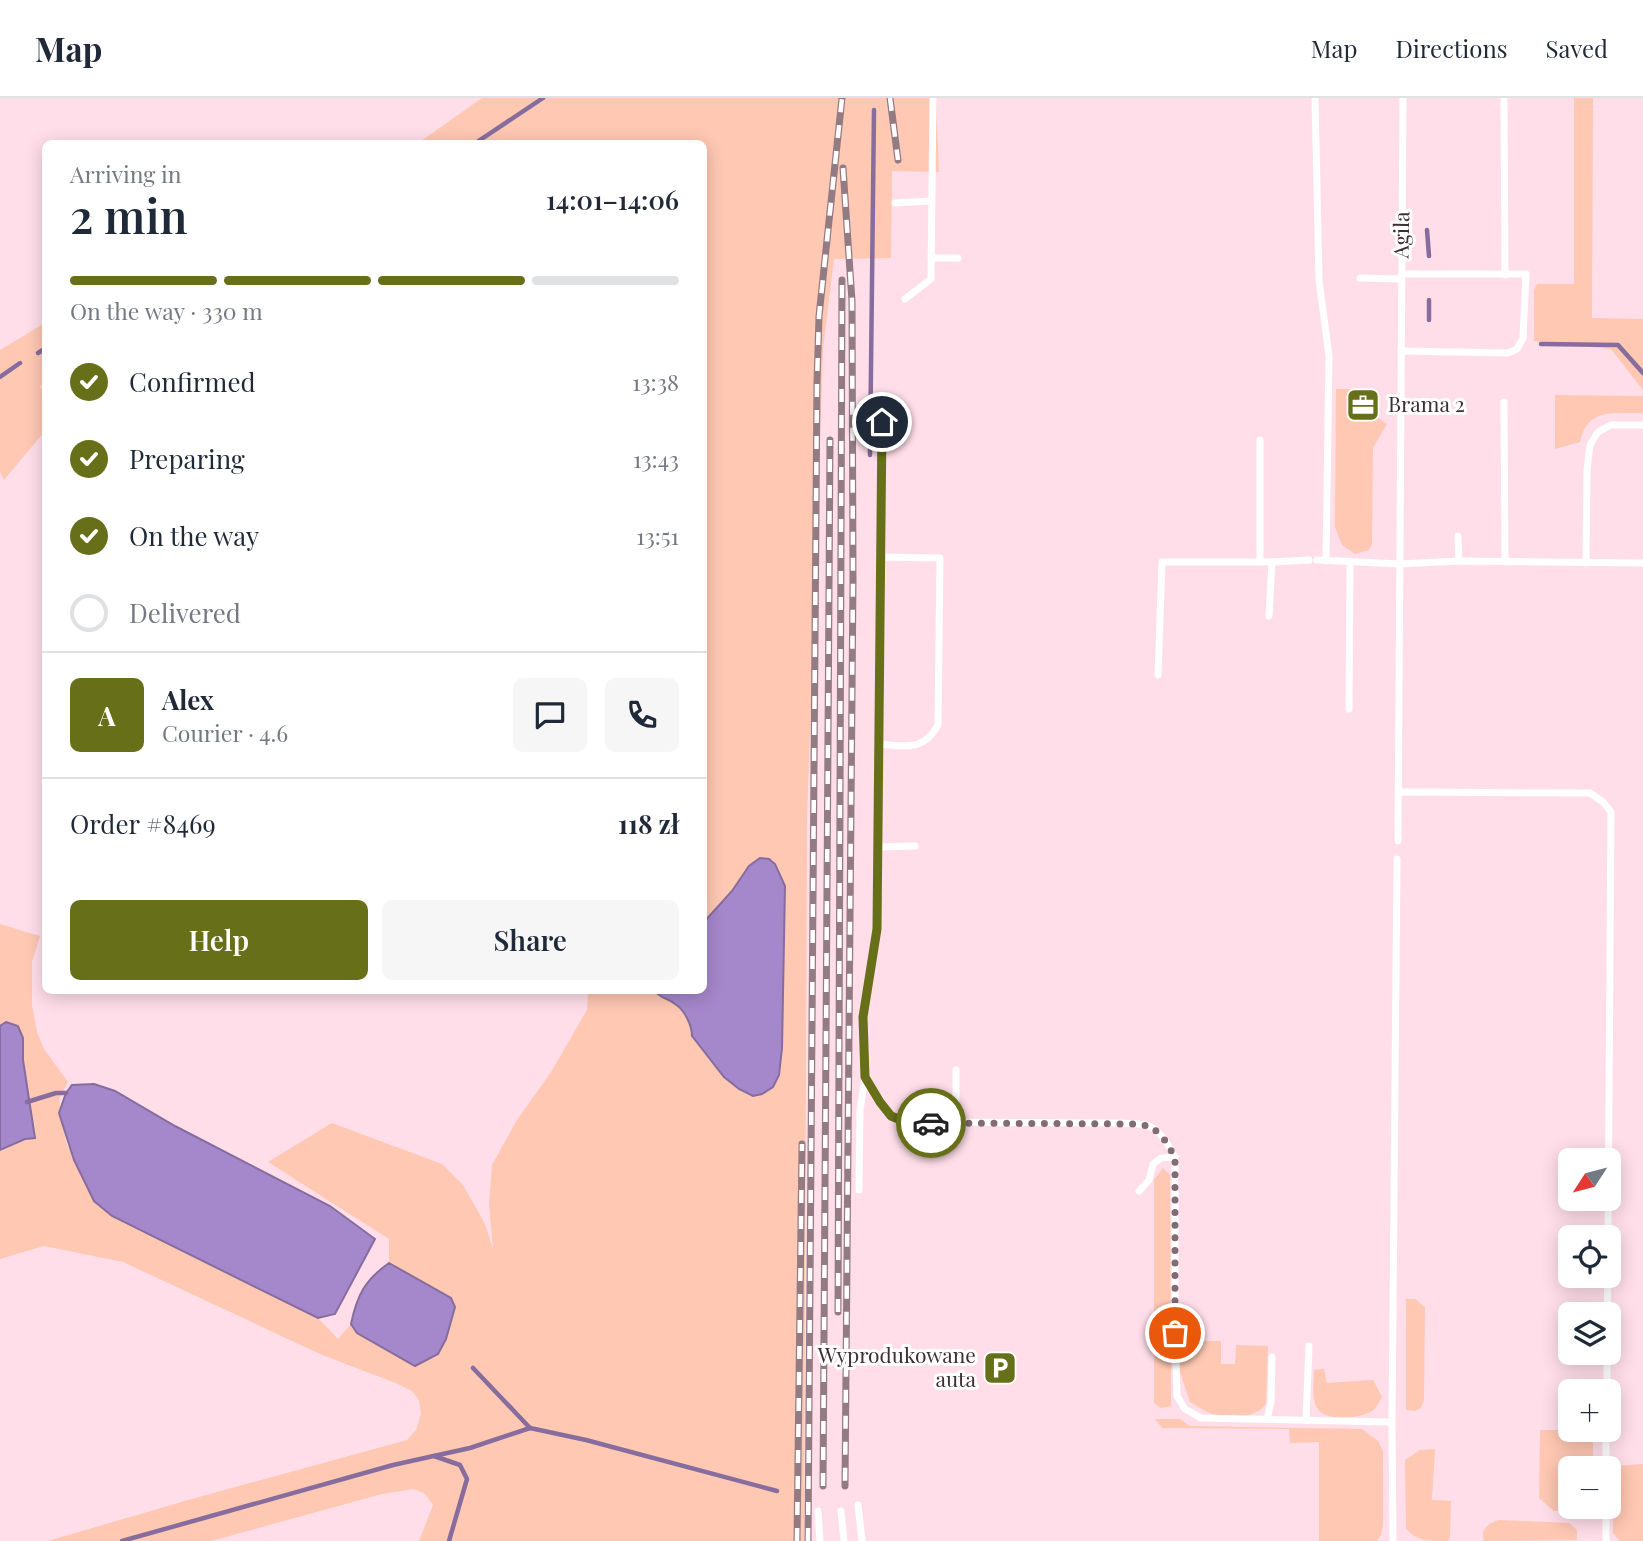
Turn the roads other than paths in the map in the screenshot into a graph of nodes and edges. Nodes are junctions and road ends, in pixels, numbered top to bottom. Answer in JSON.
{"nodes":[{"id":1,"x":933,"y":98,"type":"edge"},
{"id":2,"x":1315,"y":98,"type":"edge"},
{"id":3,"x":1403,"y":98,"type":"edge"},
{"id":4,"x":1504,"y":98,"type":"edge"},
{"id":5,"x":932,"y":201,"type":"junction"},
{"id":6,"x":895,"y":202,"type":"dead end"},
{"id":7,"x":931,"y":258,"type":"junction"},
{"id":8,"x":958,"y":258,"type":"dead end"},
{"id":9,"x":1505,"y":275,"type":"junction"},
{"id":10,"x":1401,"y":276,"type":"junction"},
{"id":11,"x":1360,"y":278,"type":"dead end"},
{"id":12,"x":905,"y":299,"type":"dead end"},
{"id":13,"x":1401,"y":351,"type":"junction"},
{"id":14,"x":882,"y":395,"type":"dead end"},
{"id":15,"x":1504,"y":402,"type":"dead end"},
{"id":16,"x":1643,"y":425,"type":"edge"},
{"id":17,"x":1260,"y":440,"type":"dead end"},
{"id":18,"x":1458,"y":536,"type":"dead end"},
{"id":19,"x":882,"y":557,"type":"junction"},
{"id":20,"x":1326,"y":561,"type":"junction"},
{"id":21,"x":1350,"y":561,"type":"junction"},
{"id":22,"x":1459,"y":561,"type":"junction"},
{"id":23,"x":1260,"y":562,"type":"junction"},
{"id":24,"x":1272,"y":562,"type":"junction"},
{"id":25,"x":1505,"y":562,"type":"junction"},
{"id":26,"x":1586,"y":563,"type":"junction"},
{"id":27,"x":1643,"y":563,"type":"edge"},
{"id":28,"x":1401,"y":564,"type":"junction"},
{"id":29,"x":1269,"y":616,"type":"dead end"},
{"id":30,"x":1157,"y":675,"type":"dead end"},
{"id":31,"x":1349,"y":709,"type":"dead end"},
{"id":32,"x":878,"y":744,"type":"junction"},
{"id":33,"x":1398,"y":792,"type":"junction"},
{"id":34,"x":1398,"y":841,"type":"dead end"},
{"id":35,"x":915,"y":846,"type":"dead end"},
{"id":36,"x":879,"y":847,"type":"junction"},
{"id":37,"x":1397,"y":859,"type":"dead end"},
{"id":38,"x":957,"y":1070,"type":"dead end"},
{"id":39,"x":865,"y":1077,"type":"junction"},
{"id":40,"x":956,"y":1123,"type":"junction"},
{"id":41,"x":1175,"y":1157,"type":"junction"},
{"id":42,"x":859,"y":1190,"type":"dead end"},
{"id":43,"x":1139,"y":1191,"type":"dead end"},
{"id":44,"x":1608,"y":1225,"type":"edge"},
{"id":45,"x":1175,"y":1333,"type":"junction"},
{"id":46,"x":1152,"y":1334,"type":"dead end"},
{"id":47,"x":1309,"y":1346,"type":"dead end"},
{"id":48,"x":1272,"y":1357,"type":"dead end"},
{"id":49,"x":1267,"y":1419,"type":"junction"},
{"id":50,"x":1306,"y":1420,"type":"junction"},
{"id":51,"x":1392,"y":1422,"type":"junction"},
{"id":52,"x":858,"y":1504,"type":"dead end"},
{"id":53,"x":818,"y":1511,"type":"dead end"},
{"id":54,"x":841,"y":1511,"type":"dead end"},
{"id":55,"x":1606,"y":1519,"type":"edge"},
{"id":56,"x":820,"y":1541,"type":"edge"},
{"id":57,"x":844,"y":1541,"type":"edge"},
{"id":58,"x":862,"y":1541,"type":"edge"},
{"id":59,"x":1393,"y":1541,"type":"edge"},
{"id":60,"x":1606,"y":1541,"type":"edge"}],
"edges":[{"from":1,"to":5,"type":"lane"},
{"from":2,"to":20,"type":"lane"},
{"from":3,"to":10,"type":"lane","name":"Agila"},
{"from":4,"to":9,"type":"lane"},
{"from":5,"to":6,"type":"lane"},
{"from":5,"to":7,"type":"lane"},
{"from":7,"to":8,"type":"lane"},
{"from":7,"to":12,"type":"lane"},
{"from":9,"to":10,"type":"lane"},
{"from":9,"to":13,"type":"lane"},
{"from":10,"to":11,"type":"lane"},
{"from":10,"to":13,"type":"lane","name":"Agila"},
{"from":13,"to":28,"type":"lane","name":"Agila"},
{"from":14,"to":19,"type":"lane"},
{"from":15,"to":25,"type":"lane"},
{"from":16,"to":26,"type":"lane"},
{"from":17,"to":23,"type":"lane"},
{"from":18,"to":22,"type":"lane"},
{"from":19,"to":32,"type":"lane"},
{"from":19,"to":32,"type":"lane"},
{"from":20,"to":21,"type":"lane"},
{"from":20,"to":24,"type":"lane"},
{"from":21,"to":28,"type":"lane"},
{"from":21,"to":31,"type":"lane"},
{"from":22,"to":25,"type":"lane"},
{"from":22,"to":28,"type":"lane"},
{"from":23,"to":24,"type":"lane"},
{"from":23,"to":30,"type":"lane"},
{"from":24,"to":29,"type":"lane"},
{"from":25,"to":26,"type":"lane"},
{"from":26,"to":27,"type":"lane"},
{"from":28,"to":33,"type":"lane","name":"Agila"},
{"from":32,"to":36,"type":"lane"},
{"from":33,"to":34,"type":"lane","name":"Agila"},
{"from":33,"to":44,"type":"lane"},
{"from":35,"to":36,"type":"lane"},
{"from":36,"to":39,"type":"lane"},
{"from":37,"to":51,"type":"lane"},
{"from":38,"to":40,"type":"lane"},
{"from":39,"to":40,"type":"lane"},
{"from":39,"to":42,"type":"lane"},
{"from":40,"to":41,"type":"lane"},
{"from":41,"to":43,"type":"lane"},
{"from":41,"to":45,"type":"lane"},
{"from":45,"to":46,"type":"lane"},
{"from":45,"to":49,"type":"lane"},
{"from":47,"to":50,"type":"lane"},
{"from":48,"to":49,"type":"lane"},
{"from":49,"to":50,"type":"lane"},
{"from":50,"to":51,"type":"lane"},
{"from":51,"to":59,"type":"lane"},
{"from":52,"to":58,"type":"lane"},
{"from":53,"to":56,"type":"lane"},
{"from":54,"to":57,"type":"lane"},
{"from":55,"to":60,"type":"lane"}]}
